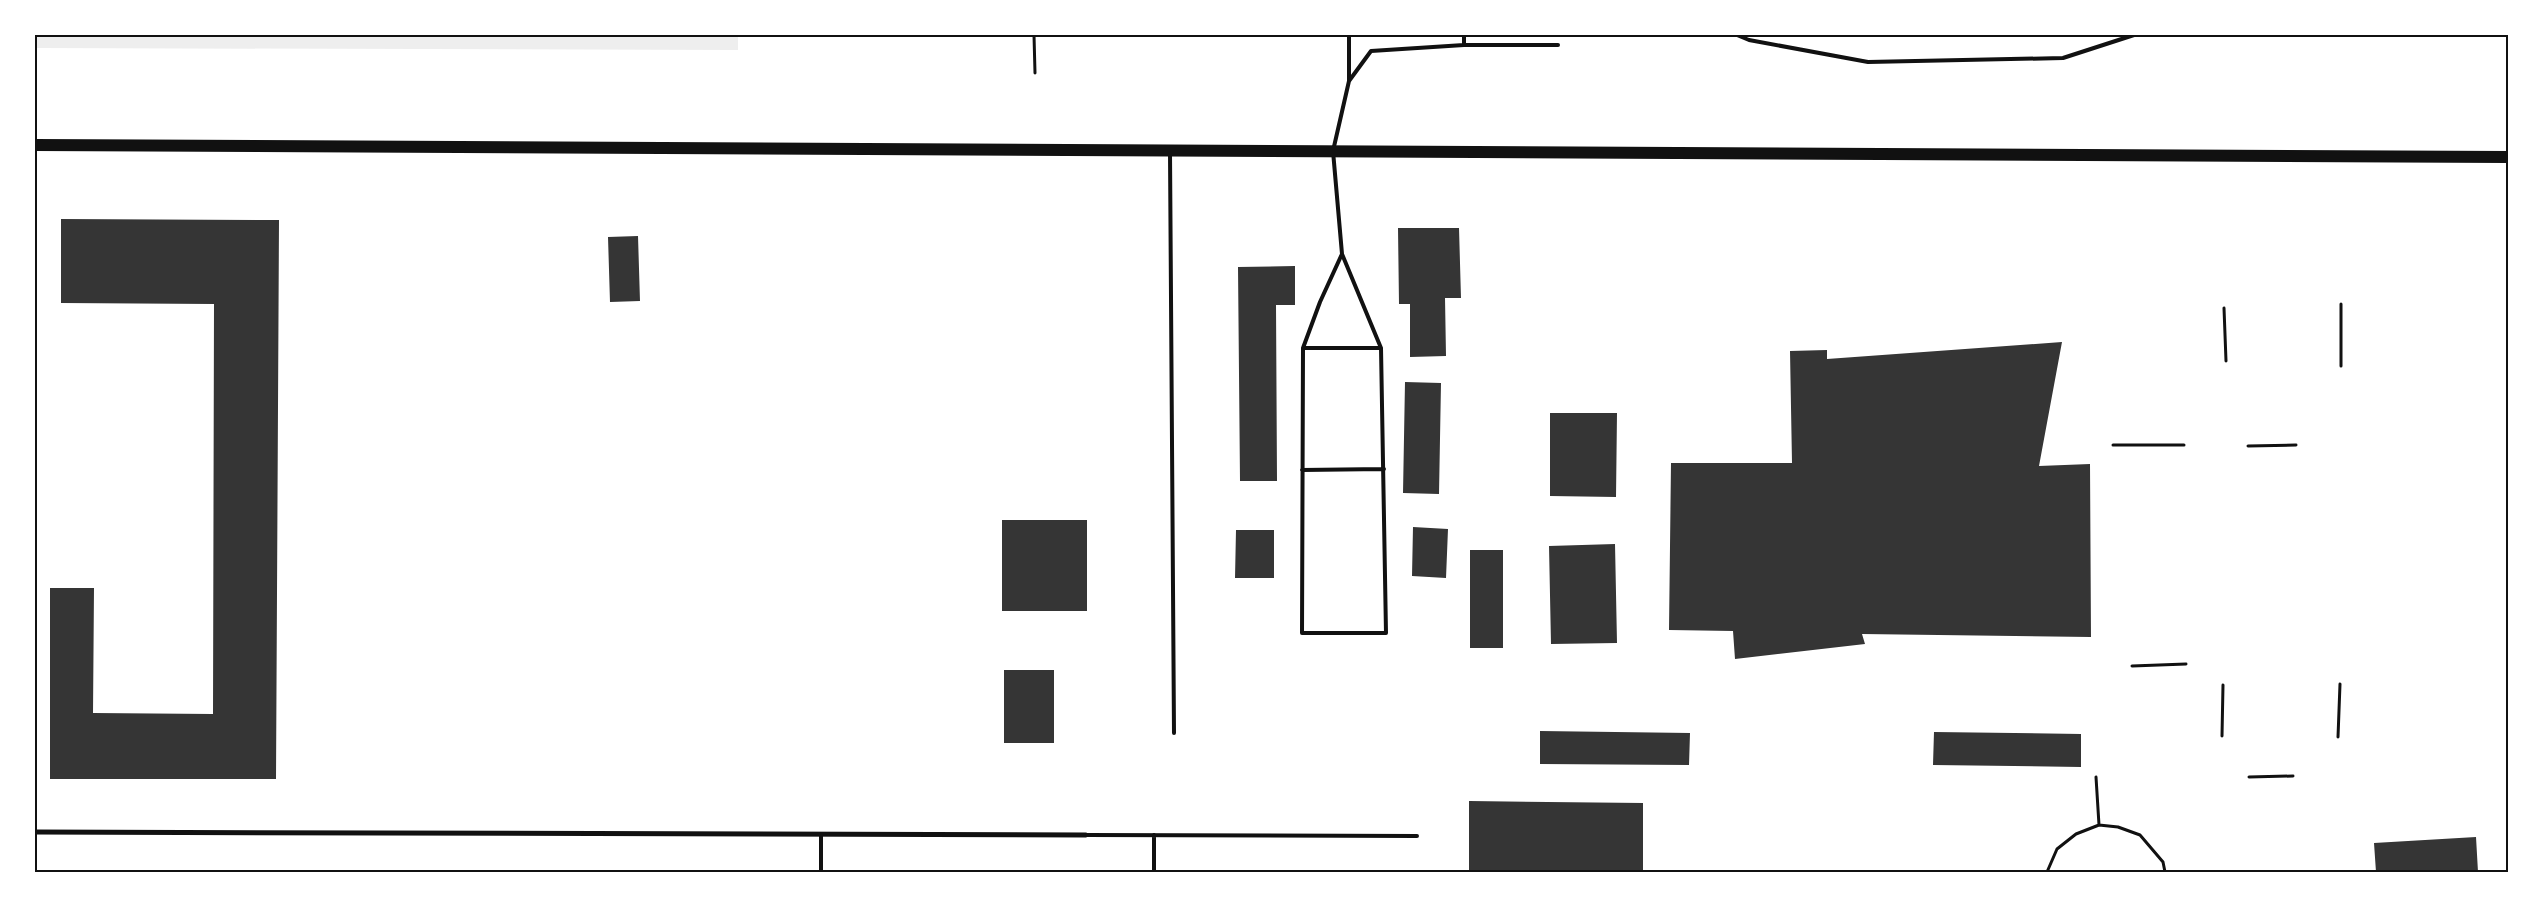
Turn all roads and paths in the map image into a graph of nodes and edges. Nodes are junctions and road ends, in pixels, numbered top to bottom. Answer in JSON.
{"nodes":[{"id":1,"x":1034,"y":35,"type":"edge"},
{"id":2,"x":1349,"y":35,"type":"edge"},
{"id":3,"x":1464,"y":35,"type":"edge"},
{"id":4,"x":1737,"y":35,"type":"edge"},
{"id":5,"x":2134,"y":35,"type":"edge"},
{"id":6,"x":1464,"y":45,"type":"junction"},
{"id":7,"x":1558,"y":45,"type":"dead end"},
{"id":8,"x":1035,"y":73,"type":"dead end"},
{"id":9,"x":1349,"y":81,"type":"junction"},
{"id":10,"x":35,"y":146,"type":"edge"},
{"id":11,"x":1170,"y":151,"type":"junction"},
{"id":12,"x":1333,"y":151,"type":"junction"},
{"id":13,"x":2508,"y":156,"type":"edge"},
{"id":14,"x":1342,"y":254,"type":"junction"},
{"id":15,"x":2341,"y":304,"type":"dead end"},
{"id":16,"x":2224,"y":308,"type":"dead end"},
{"id":17,"x":1303,"y":348,"type":"junction"},
{"id":18,"x":1381,"y":348,"type":"junction"},
{"id":19,"x":2226,"y":361,"type":"dead end"},
{"id":20,"x":2341,"y":366,"type":"dead end"},
{"id":21,"x":2113,"y":445,"type":"dead end"},
{"id":22,"x":2184,"y":445,"type":"dead end"},
{"id":23,"x":2296,"y":445,"type":"dead end"},
{"id":24,"x":2248,"y":446,"type":"dead end"},
{"id":25,"x":1384,"y":469,"type":"junction"},
{"id":26,"x":1302,"y":470,"type":"junction"},
{"id":27,"x":2186,"y":664,"type":"dead end"},
{"id":28,"x":2132,"y":666,"type":"dead end"},
{"id":29,"x":2340,"y":684,"type":"dead end"},
{"id":30,"x":2223,"y":685,"type":"dead end"},
{"id":31,"x":1174,"y":733,"type":"dead end"},
{"id":32,"x":2222,"y":736,"type":"dead end"},
{"id":33,"x":2338,"y":737,"type":"dead end"},
{"id":34,"x":2292,"y":776,"type":"dead end"},
{"id":35,"x":2096,"y":777,"type":"dead end"},
{"id":36,"x":2249,"y":777,"type":"dead end"},
{"id":37,"x":2099,"y":826,"type":"junction"},
{"id":38,"x":35,"y":832,"type":"edge"},
{"id":39,"x":821,"y":834,"type":"junction"},
{"id":40,"x":1086,"y":835,"type":"joint"},
{"id":41,"x":1154,"y":835,"type":"junction"},
{"id":42,"x":1417,"y":836,"type":"dead end"},
{"id":43,"x":821,"y":872,"type":"edge"},
{"id":44,"x":1154,"y":872,"type":"edge"},
{"id":45,"x":2047,"y":872,"type":"edge"},
{"id":46,"x":2165,"y":872,"type":"edge"}],
"edges":[{"from":1,"to":8,"type":"path"},
{"from":2,"to":9,"type":"lane"},
{"from":3,"to":6,"type":"lane"},
{"from":4,"to":5,"type":"lane"},
{"from":6,"to":7,"type":"lane"},
{"from":6,"to":9,"type":"lane"},
{"from":9,"to":12,"type":"lane"},
{"from":10,"to":11,"type":"main road"},
{"from":11,"to":12,"type":"main road"},
{"from":11,"to":31,"type":"lane"},
{"from":12,"to":13,"type":"main road"},
{"from":12,"to":14,"type":"lane"},
{"from":14,"to":17,"type":"lane"},
{"from":14,"to":18,"type":"lane"},
{"from":15,"to":20,"type":"path"},
{"from":16,"to":19,"type":"path"},
{"from":17,"to":18,"type":"lane"},
{"from":17,"to":26,"type":"lane"},
{"from":18,"to":25,"type":"lane"},
{"from":21,"to":22,"type":"path"},
{"from":23,"to":24,"type":"path"},
{"from":25,"to":26,"type":"lane"},
{"from":25,"to":26,"type":"lane"},
{"from":27,"to":28,"type":"path"},
{"from":29,"to":33,"type":"path"},
{"from":30,"to":32,"type":"path"},
{"from":34,"to":36,"type":"path"},
{"from":35,"to":37,"type":"path"},
{"from":37,"to":45,"type":"path"},
{"from":37,"to":46,"type":"path"},
{"from":38,"to":39,"type":"street"},
{"from":39,"to":40,"type":"street"},
{"from":39,"to":43,"type":"lane"},
{"from":40,"to":41,"type":"lane"},
{"from":41,"to":42,"type":"lane"},
{"from":41,"to":44,"type":"lane"}]}
